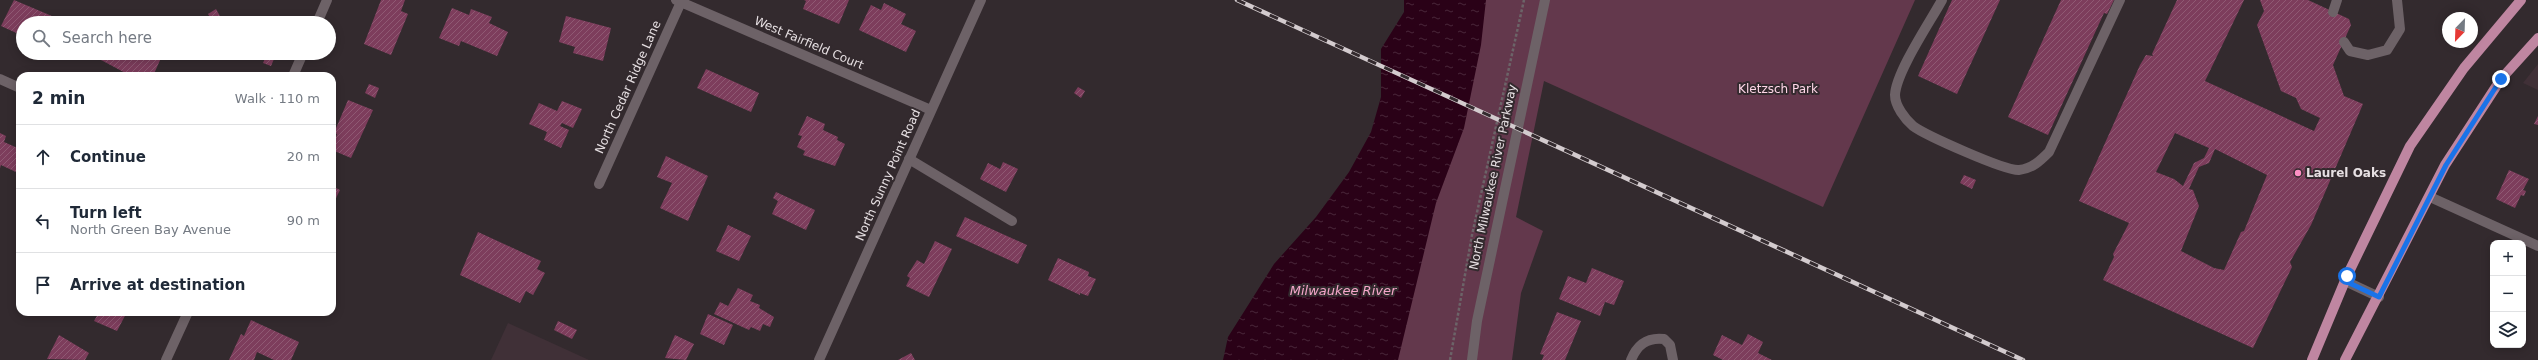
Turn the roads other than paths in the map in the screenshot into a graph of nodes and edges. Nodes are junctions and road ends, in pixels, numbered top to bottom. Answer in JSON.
{"nodes":[{"id":1,"x":327,"y":0,"type":"edge"},
{"id":2,"x":981,"y":0,"type":"edge"},
{"id":3,"x":1545,"y":0,"type":"edge"},
{"id":4,"x":1942,"y":0,"type":"edge"},
{"id":5,"x":2120,"y":0,"type":"edge"},
{"id":6,"x":2337,"y":0,"type":"edge"},
{"id":7,"x":2397,"y":0,"type":"edge"},
{"id":8,"x":2521,"y":0,"type":"edge"},
{"id":9,"x":678,"y":1,"type":"edge"},
{"id":10,"x":2333,"y":12,"type":"dead end"},
{"id":11,"x":319,"y":16,"type":"edge"},
{"id":12,"x":2538,"y":38,"type":"edge"},
{"id":13,"x":2344,"y":42,"type":"dead end"},
{"id":14,"x":300,"y":60,"type":"edge"},
{"id":15,"x":295,"y":72,"type":"edge"},
{"id":16,"x":0,"y":79,"type":"edge"},
{"id":17,"x":16,"y":86,"type":"edge"},
{"id":18,"x":931,"y":110,"type":"junction"},
{"id":19,"x":910,"y":159,"type":"junction"},
{"id":20,"x":599,"y":184,"type":"dead end"},
{"id":21,"x":2430,"y":197,"type":"junction"},
{"id":22,"x":1012,"y":221,"type":"dead end"},
{"id":23,"x":2538,"y":246,"type":"edge"},
{"id":24,"x":2345,"y":281,"type":"junction"},
{"id":25,"x":2379,"y":297,"type":"junction"},
{"id":26,"x":186,"y":316,"type":"edge"},
{"id":27,"x":166,"y":360,"type":"edge"},
{"id":28,"x":818,"y":360,"type":"edge"},
{"id":29,"x":1472,"y":360,"type":"edge"},
{"id":30,"x":1631,"y":360,"type":"edge"},
{"id":31,"x":1673,"y":360,"type":"edge"},
{"id":32,"x":2312,"y":360,"type":"edge"},
{"id":33,"x":2346,"y":360,"type":"edge"}],
"edges":[{"from":1,"to":11,"type":"street"},
{"from":2,"to":18,"type":"street","name":"North Sunny Point Road"},
{"from":3,"to":29,"type":"street","name":"North Milwaukee River Parkway"},
{"from":4,"to":5,"type":"street"},
{"from":6,"to":10,"type":"street"},
{"from":7,"to":13,"type":"street"},
{"from":8,"to":24,"type":"main road"},
{"from":9,"to":18,"type":"street","name":"West Fairfield Court"},
{"from":9,"to":20,"type":"street","name":"North Cedar Ridge Lane"},
{"from":12,"to":21,"type":"main road"},
{"from":14,"to":15,"type":"street"},
{"from":16,"to":17,"type":"street"},
{"from":18,"to":19,"type":"street","name":"North Sunny Point Road"},
{"from":19,"to":22,"type":"street"},
{"from":19,"to":28,"type":"street","name":"North Sunny Point Road"},
{"from":21,"to":23,"type":"street"},
{"from":21,"to":25,"type":"main road"},
{"from":24,"to":25,"type":"street"},
{"from":24,"to":32,"type":"main road"},
{"from":25,"to":33,"type":"main road"},
{"from":26,"to":27,"type":"street"},
{"from":30,"to":31,"type":"street"}]}
